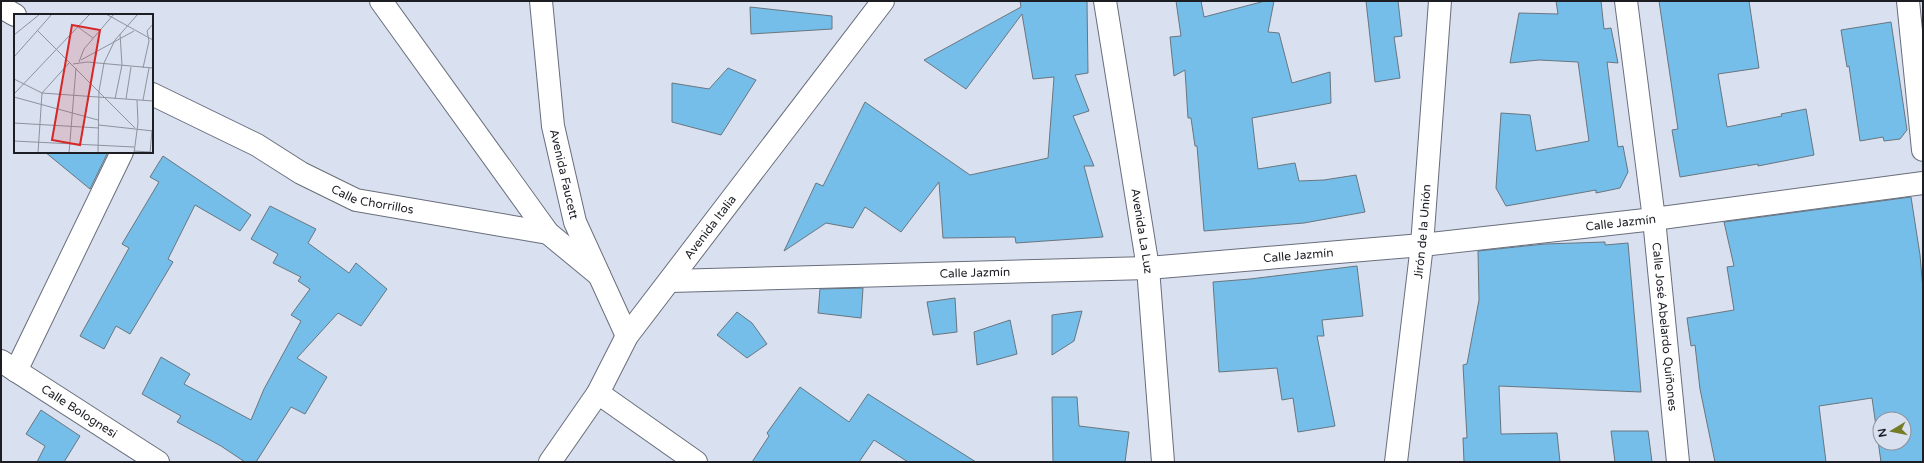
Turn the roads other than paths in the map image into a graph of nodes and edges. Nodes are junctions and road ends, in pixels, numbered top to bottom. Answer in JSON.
{"nodes":[{"id":1,"x":381,"y":1,"type":"edge"},
{"id":2,"x":541,"y":1,"type":"edge"},
{"id":3,"x":883,"y":1,"type":"edge"},
{"id":4,"x":1105,"y":1,"type":"edge"},
{"id":5,"x":1440,"y":1,"type":"edge"},
{"id":6,"x":1626,"y":1,"type":"edge"},
{"id":7,"x":1908,"y":1,"type":"edge"},
{"id":8,"x":1,"y":7,"type":"edge"},
{"id":9,"x":14,"y":14,"type":"edge"},
{"id":10,"x":153,"y":94,"type":"edge"},
{"id":11,"x":1923,"y":150,"type":"edge"},
{"id":12,"x":121,"y":153,"type":"edge"},
{"id":13,"x":1923,"y":183,"type":"edge"},
{"id":14,"x":1654,"y":219,"type":"junction"},
{"id":15,"x":548,"y":233,"type":"junction"},
{"id":16,"x":1422,"y":245,"type":"junction"},
{"id":17,"x":1148,"y":268,"type":"junction"},
{"id":18,"x":599,"y":275,"type":"junction"},
{"id":19,"x":670,"y":281,"type":"junction"},
{"id":20,"x":627,"y":336,"type":"junction"},
{"id":21,"x":8,"y":366,"type":"edge"},
{"id":22,"x":598,"y":393,"type":"junction"},
{"id":23,"x":158,"y":462,"type":"edge"},
{"id":24,"x":550,"y":462,"type":"edge"},
{"id":25,"x":696,"y":462,"type":"edge"},
{"id":26,"x":1163,"y":462,"type":"edge"},
{"id":27,"x":1396,"y":462,"type":"edge"},
{"id":28,"x":1678,"y":462,"type":"edge"}],
"edges":[{"from":1,"to":15,"type":"street"},
{"from":2,"to":18,"type":"street","name":"Avenida Faucett"},
{"from":3,"to":19,"type":"street","name":"Avenida Italia"},
{"from":4,"to":17,"type":"street","name":"Avenida La Luz"},
{"from":5,"to":16,"type":"street","name":"Jirón de la Unión"},
{"from":6,"to":14,"type":"street","name":"Calle José Abelardo Quiñones"},
{"from":7,"to":11,"type":"street"},
{"from":8,"to":9,"type":"street"},
{"from":10,"to":15,"type":"street","name":"Calle Chorrillos"},
{"from":12,"to":21,"type":"street"},
{"from":13,"to":14,"type":"street","name":"Calle Jazmín"},
{"from":14,"to":16,"type":"street","name":"Calle Jazmín"},
{"from":14,"to":28,"type":"street","name":"Calle José Abelardo Quiñones"},
{"from":15,"to":18,"type":"street","name":"Calle Chorrillos"},
{"from":16,"to":17,"type":"street","name":"Calle Jazmín"},
{"from":16,"to":27,"type":"street","name":"Jirón de la Unión"},
{"from":17,"to":19,"type":"street","name":"Calle Jazmín"},
{"from":17,"to":26,"type":"street","name":"Avenida La Luz"},
{"from":18,"to":20,"type":"street","name":"Avenida Faucett"},
{"from":19,"to":20,"type":"street","name":"Avenida Italia"},
{"from":20,"to":22,"type":"street","name":"Avenida Italia"},
{"from":21,"to":23,"type":"street","name":"Calle Bolognesi"},
{"from":22,"to":24,"type":"street","name":"Avenida Italia"},
{"from":22,"to":25,"type":"street"}]}
